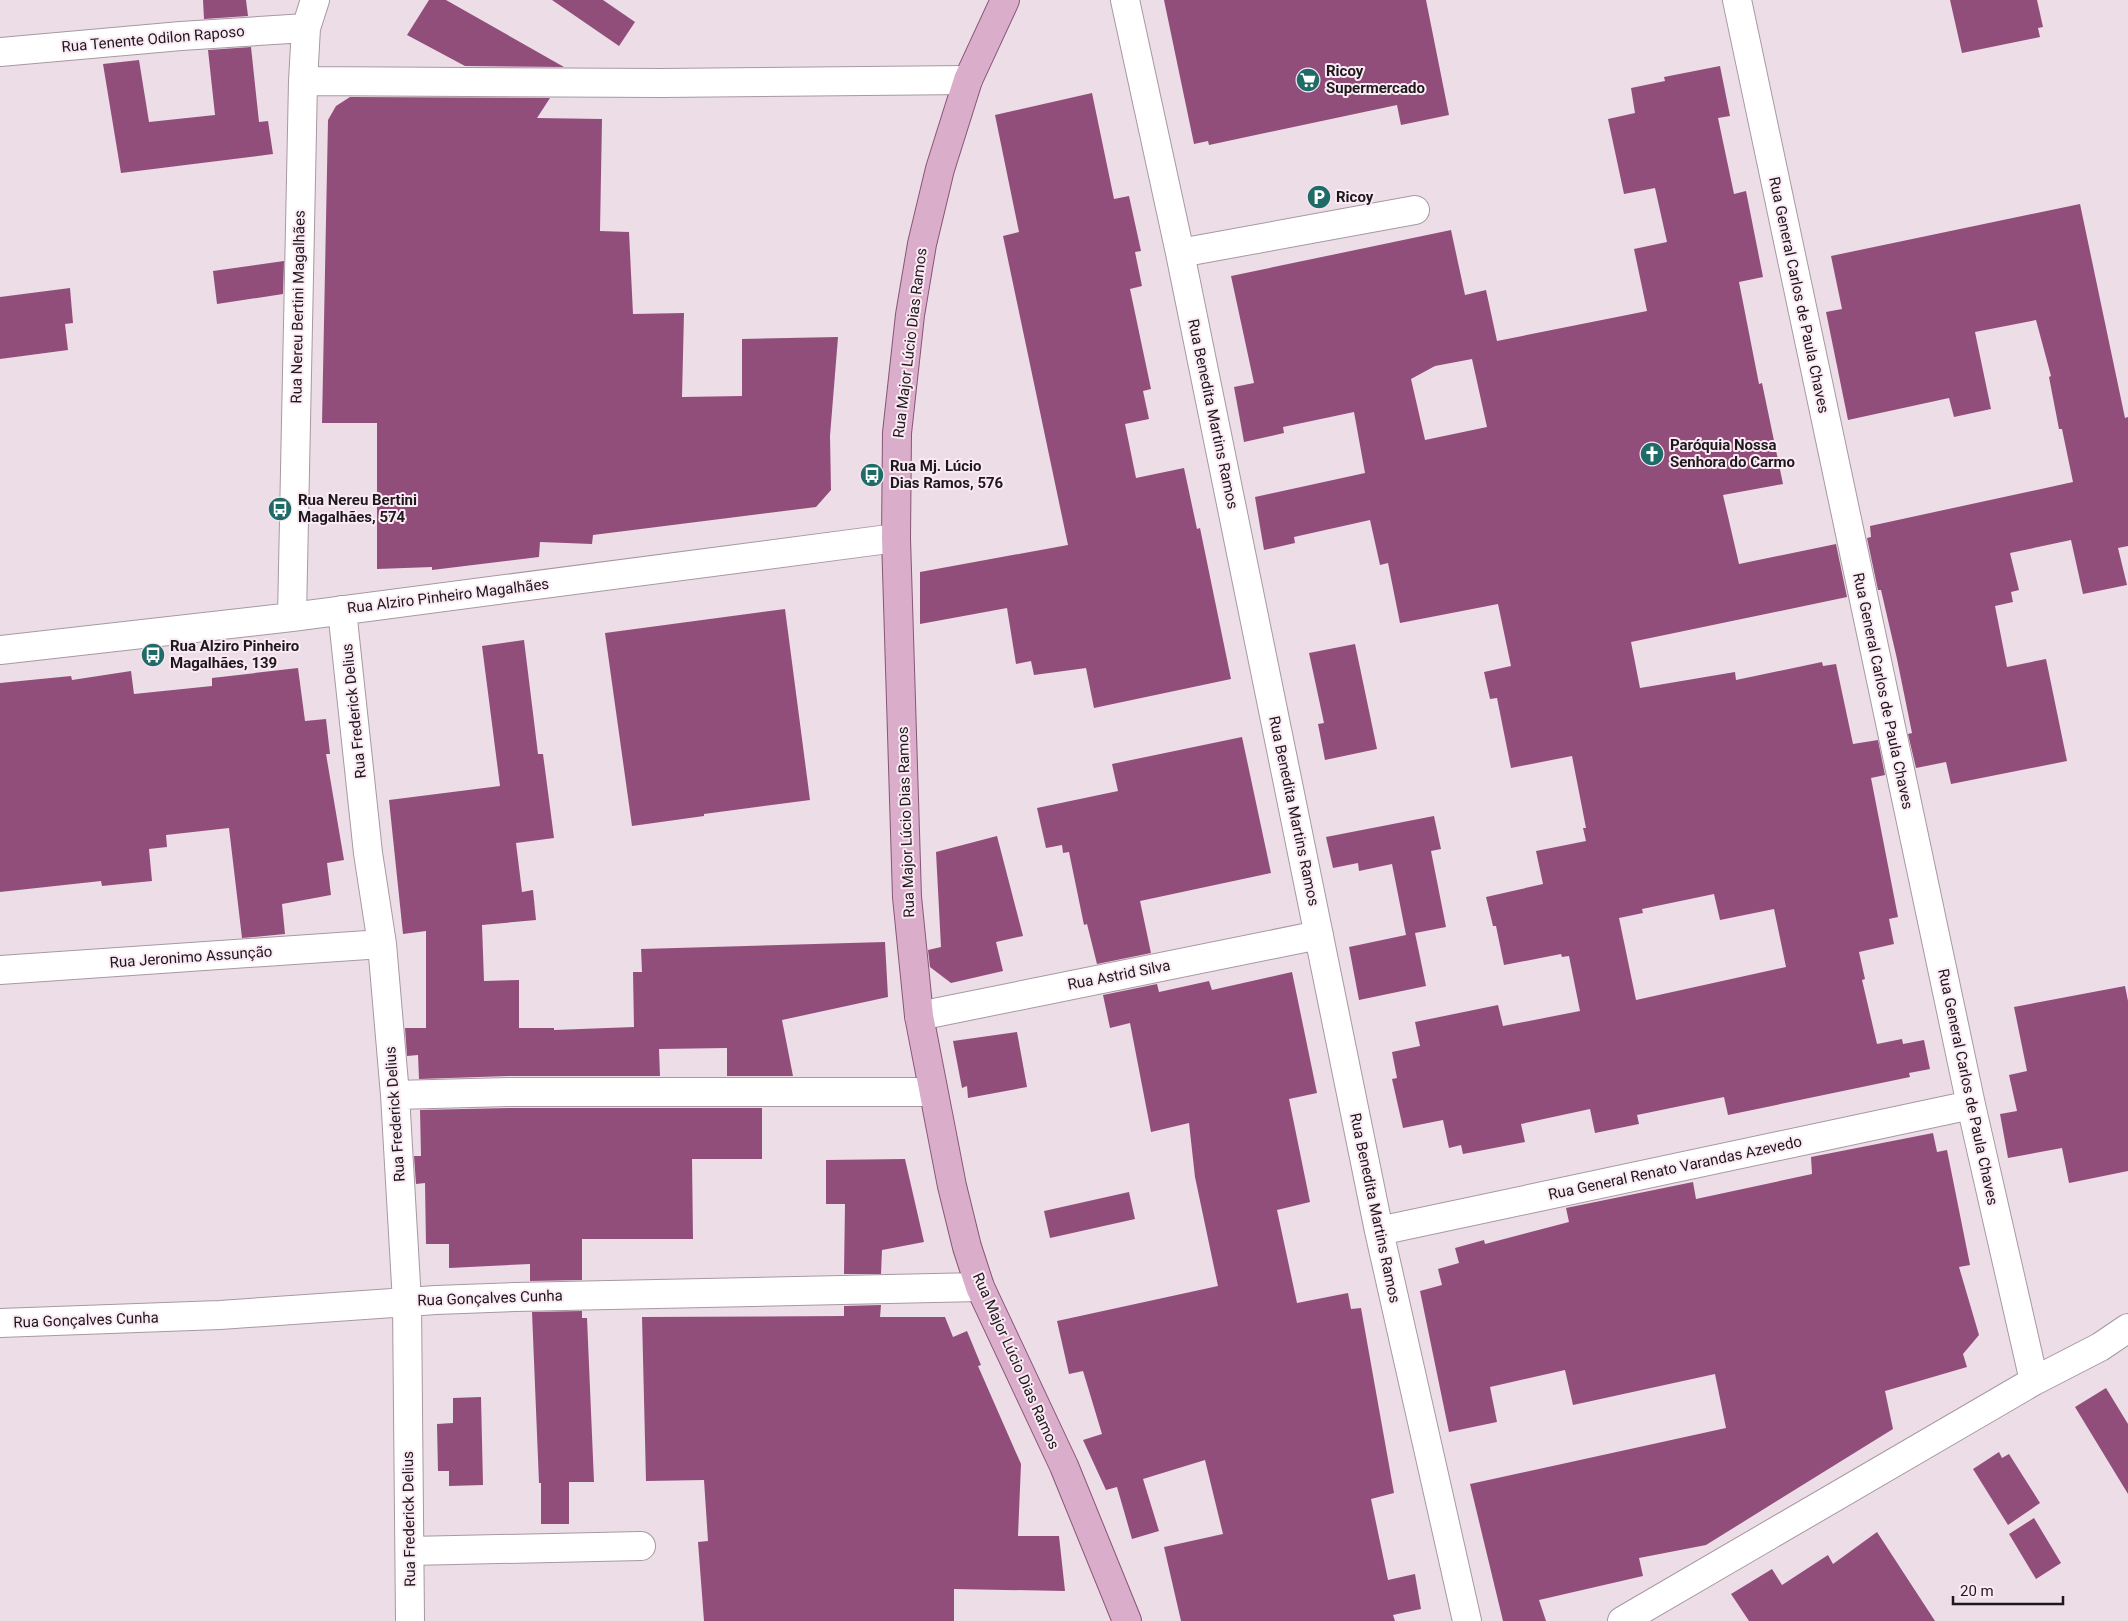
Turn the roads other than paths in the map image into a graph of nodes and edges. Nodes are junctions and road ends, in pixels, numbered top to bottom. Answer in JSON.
{"nodes":[{"id":1,"x":315,"y":0,"type":"edge"},
{"id":2,"x":1005,"y":0,"type":"edge"},
{"id":3,"x":1125,"y":0,"type":"edge"},
{"id":4,"x":1737,"y":0,"type":"edge"},
{"id":5,"x":306,"y":28,"type":"junction"},
{"id":6,"x":0,"y":52,"type":"edge"},
{"id":7,"x":968,"y":80,"type":"junction"},
{"id":8,"x":303,"y":81,"type":"junction"},
{"id":9,"x":1415,"y":210,"type":"dead end"},
{"id":10,"x":1180,"y":252,"type":"junction"},
{"id":11,"x":896,"y":538,"type":"junction"},
{"id":12,"x":342,"y":610,"type":"junction"},
{"id":13,"x":292,"y":616,"type":"junction"},
{"id":14,"x":0,"y":650,"type":"edge"},
{"id":15,"x":1319,"y":935,"type":"junction"},
{"id":16,"x":382,"y":944,"type":"junction"},
{"id":17,"x":0,"y":970,"type":"edge"},
{"id":18,"x":919,"y":1016,"type":"junction"},
{"id":19,"x":933,"y":1092,"type":"junction"},
{"id":20,"x":395,"y":1095,"type":"junction"},
{"id":21,"x":1971,"y":1105,"type":"junction"},
{"id":22,"x":1379,"y":1230,"type":"junction"},
{"id":23,"x":980,"y":1287,"type":"junction"},
{"id":24,"x":407,"y":1302,"type":"junction"},
{"id":25,"x":0,"y":1322,"type":"edge"},
{"id":26,"x":2128,"y":1328,"type":"edge"},
{"id":27,"x":2034,"y":1381,"type":"junction"},
{"id":28,"x":641,"y":1546,"type":"dead end"},
{"id":29,"x":410,"y":1551,"type":"junction"},
{"id":30,"x":410,"y":1621,"type":"edge"},
{"id":31,"x":1127,"y":1621,"type":"edge"},
{"id":32,"x":1467,"y":1621,"type":"edge"},
{"id":33,"x":1622,"y":1621,"type":"edge"}],
"edges":[{"from":1,"to":5,"type":"street","name":"Rua Nereu Bertini Magalhães"},
{"from":2,"to":7,"type":"main road","name":"Rua Major Lúcio Dias Ramos"},
{"from":3,"to":10,"type":"street","name":"Rua Benedita Martins Ramos"},
{"from":4,"to":21,"type":"street","name":"Rua General Carlos de Paula Chaves"},
{"from":5,"to":6,"type":"street","name":"Rua Tenente Odilon Raposo"},
{"from":5,"to":8,"type":"street","name":"Rua Nereu Bertini Magalhães"},
{"from":7,"to":8,"type":"street"},
{"from":7,"to":11,"type":"main road","name":"Rua Major Lúcio Dias Ramos"},
{"from":8,"to":13,"type":"street","name":"Rua Nereu Bertini Magalhães"},
{"from":9,"to":10,"type":"street"},
{"from":10,"to":15,"type":"street","name":"Rua Benedita Martins Ramos"},
{"from":11,"to":12,"type":"street","name":"Rua Alziro Pinheiro Magalhães"},
{"from":11,"to":18,"type":"main road","name":"Rua Major Lúcio Dias Ramos"},
{"from":12,"to":13,"type":"street","name":"Rua Alziro Pinheiro Magalhães"},
{"from":12,"to":16,"type":"street","name":"Rua Frederick Delius"},
{"from":13,"to":14,"type":"street","name":"Rua Alziro Pinheiro Magalhães"},
{"from":15,"to":18,"type":"street","name":"Rua Astrid Silva"},
{"from":15,"to":22,"type":"street","name":"Rua Benedita Martins Ramos"},
{"from":16,"to":17,"type":"street","name":"Rua Jeronimo Assunção"},
{"from":16,"to":20,"type":"street","name":"Rua Frederick Delius"},
{"from":18,"to":19,"type":"main road","name":"Rua Major Lúcio Dias Ramos"},
{"from":19,"to":20,"type":"street"},
{"from":19,"to":23,"type":"main road","name":"Rua Major Lúcio Dias Ramos"},
{"from":20,"to":24,"type":"street","name":"Rua Frederick Delius"},
{"from":21,"to":22,"type":"street","name":"Rua General Renato Varandas Azevedo"},
{"from":21,"to":27,"type":"street","name":"Rua General Carlos de Paula Chaves"},
{"from":22,"to":32,"type":"street","name":"Rua Benedita Martins Ramos"},
{"from":23,"to":24,"type":"street","name":"Rua Gonçalves Cunha"},
{"from":23,"to":31,"type":"main road","name":"Rua Major Lúcio Dias Ramos"},
{"from":24,"to":25,"type":"street","name":"Rua Gonçalves Cunha"},
{"from":24,"to":29,"type":"street","name":"Rua Frederick Delius"},
{"from":26,"to":27,"type":"street"},
{"from":27,"to":33,"type":"street"},
{"from":28,"to":29,"type":"street"},
{"from":29,"to":30,"type":"street","name":"Rua Frederick Delius"}]}
